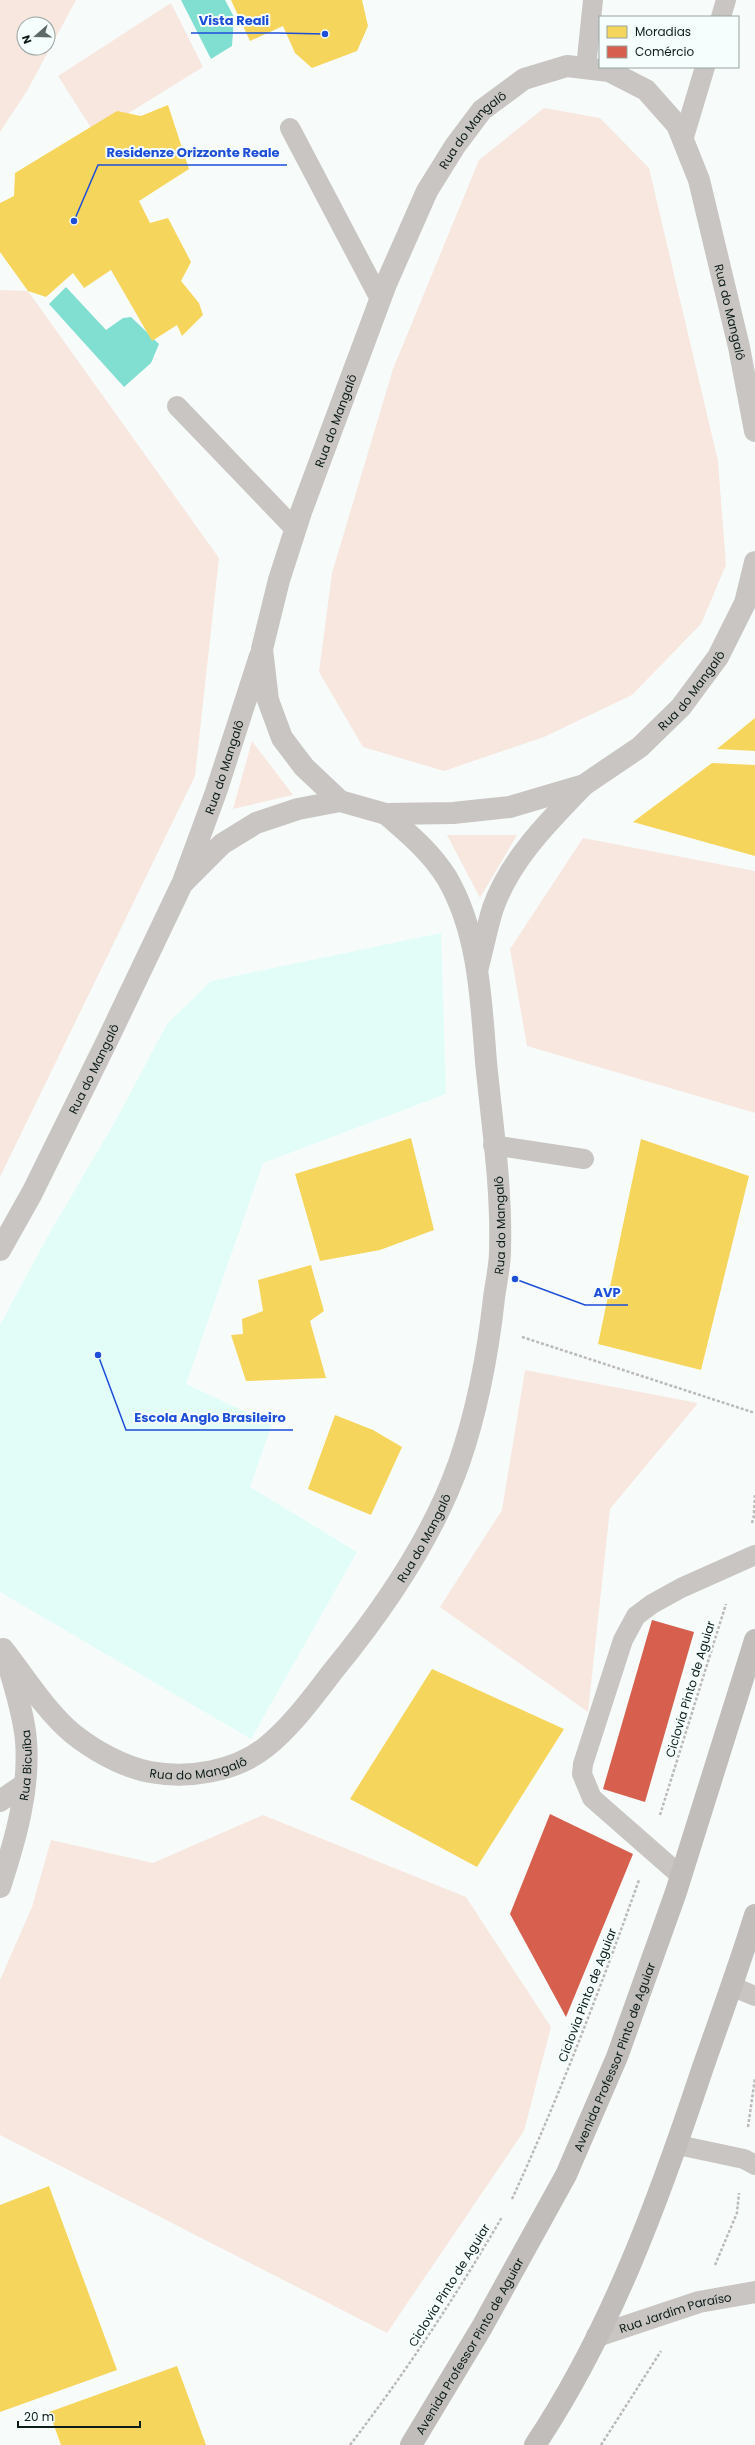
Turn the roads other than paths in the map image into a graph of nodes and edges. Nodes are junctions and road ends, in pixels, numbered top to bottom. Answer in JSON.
{"nodes":[{"id":1,"x":593,"y":0,"type":"edge"},
{"id":2,"x":726,"y":0,"type":"edge"},
{"id":3,"x":721,"y":16,"type":"edge"},
{"id":4,"x":586,"y":68,"type":"junction"},
{"id":5,"x":705,"y":68,"type":"edge"},
{"id":6,"x":290,"y":128,"type":"dead end"},
{"id":7,"x":683,"y":140,"type":"junction"},
{"id":8,"x":380,"y":299,"type":"junction"},
{"id":9,"x":177,"y":406,"type":"dead end"},
{"id":10,"x":755,"y":431,"type":"edge"},
{"id":11,"x":295,"y":529,"type":"junction"},
{"id":12,"x":755,"y":562,"type":"edge"},
{"id":13,"x":262,"y":649,"type":"junction"},
{"id":14,"x":584,"y":785,"type":"junction"},
{"id":15,"x":340,"y":801,"type":"junction"},
{"id":16,"x":386,"y":814,"type":"junction"},
{"id":17,"x":182,"y":884,"type":"junction"},
{"id":18,"x":478,"y":969,"type":"junction"},
{"id":19,"x":494,"y":1144,"type":"junction"},
{"id":20,"x":584,"y":1159,"type":"dead end"},
{"id":21,"x":0,"y":1250,"type":"edge"},
{"id":22,"x":747,"y":1557,"type":"edge"},
{"id":23,"x":755,"y":1640,"type":"edge"},
{"id":24,"x":2,"y":1646,"type":"edge"},
{"id":25,"x":25,"y":1784,"type":"junction"},
{"id":26,"x":0,"y":1801,"type":"edge"},
{"id":27,"x":681,"y":1876,"type":"junction"},
{"id":28,"x":0,"y":1887,"type":"edge"},
{"id":29,"x":755,"y":1915,"type":"edge"},
{"id":30,"x":731,"y":1986,"type":"junction"},
{"id":31,"x":755,"y":1996,"type":"edge"},
{"id":32,"x":678,"y":2145,"type":"junction"},
{"id":33,"x":755,"y":2165,"type":"edge"},
{"id":34,"x":755,"y":2292,"type":"edge"},
{"id":35,"x":597,"y":2336,"type":"junction"},
{"id":36,"x":411,"y":2445,"type":"edge"},
{"id":37,"x":535,"y":2445,"type":"edge"}],
"edges":[{"from":1,"to":4,"type":"lane"},
{"from":2,"to":3,"type":"lane"},
{"from":4,"to":7,"type":"street","name":"Rua do Mangalô"},
{"from":4,"to":8,"type":"street","name":"Rua do Mangalô"},
{"from":5,"to":7,"type":"lane"},
{"from":6,"to":8,"type":"lane"},
{"from":7,"to":10,"type":"street","name":"Rua do Mangalô"},
{"from":8,"to":11,"type":"street","name":"Rua do Mangalô"},
{"from":9,"to":11,"type":"lane"},
{"from":11,"to":13,"type":"street","name":"Rua do Mangalô"},
{"from":12,"to":14,"type":"street","name":"Rua do Mangalô"},
{"from":13,"to":15,"type":"street","name":"Rua do Mangalô"},
{"from":13,"to":17,"type":"street","name":"Rua do Mangalô"},
{"from":14,"to":16,"type":"street","name":"Rua do Mangalô"},
{"from":14,"to":18,"type":"street","name":"Rua do Mangalô"},
{"from":15,"to":16,"type":"street","name":"Rua do Mangalô"},
{"from":15,"to":17,"type":"street","name":"Rua do Mangalô"},
{"from":16,"to":18,"type":"street","name":"Rua do Mangalô"},
{"from":17,"to":21,"type":"street","name":"Rua do Mangalô"},
{"from":18,"to":19,"type":"street","name":"Rua do Mangalô"},
{"from":19,"to":20,"type":"lane"},
{"from":19,"to":24,"type":"street","name":"Rua do Mangalô"},
{"from":22,"to":27,"type":"lane"},
{"from":23,"to":27,"type":"main road","name":"Avenida Professor Pinto de Aguiar"},
{"from":24,"to":25,"type":"street","name":"Rua Bicuíba"},
{"from":25,"to":26,"type":"street"},
{"from":25,"to":28,"type":"street","name":"Rua Bicuíba"},
{"from":27,"to":36,"type":"main road","name":"Avenida Professor Pinto de Aguiar"},
{"from":29,"to":30,"type":"main road"},
{"from":30,"to":31,"type":"lane"},
{"from":30,"to":32,"type":"main road"},
{"from":32,"to":33,"type":"lane"},
{"from":32,"to":35,"type":"main road"},
{"from":34,"to":35,"type":"street","name":"Rua Jardim Paraíso"},
{"from":35,"to":37,"type":"main road"}]}
